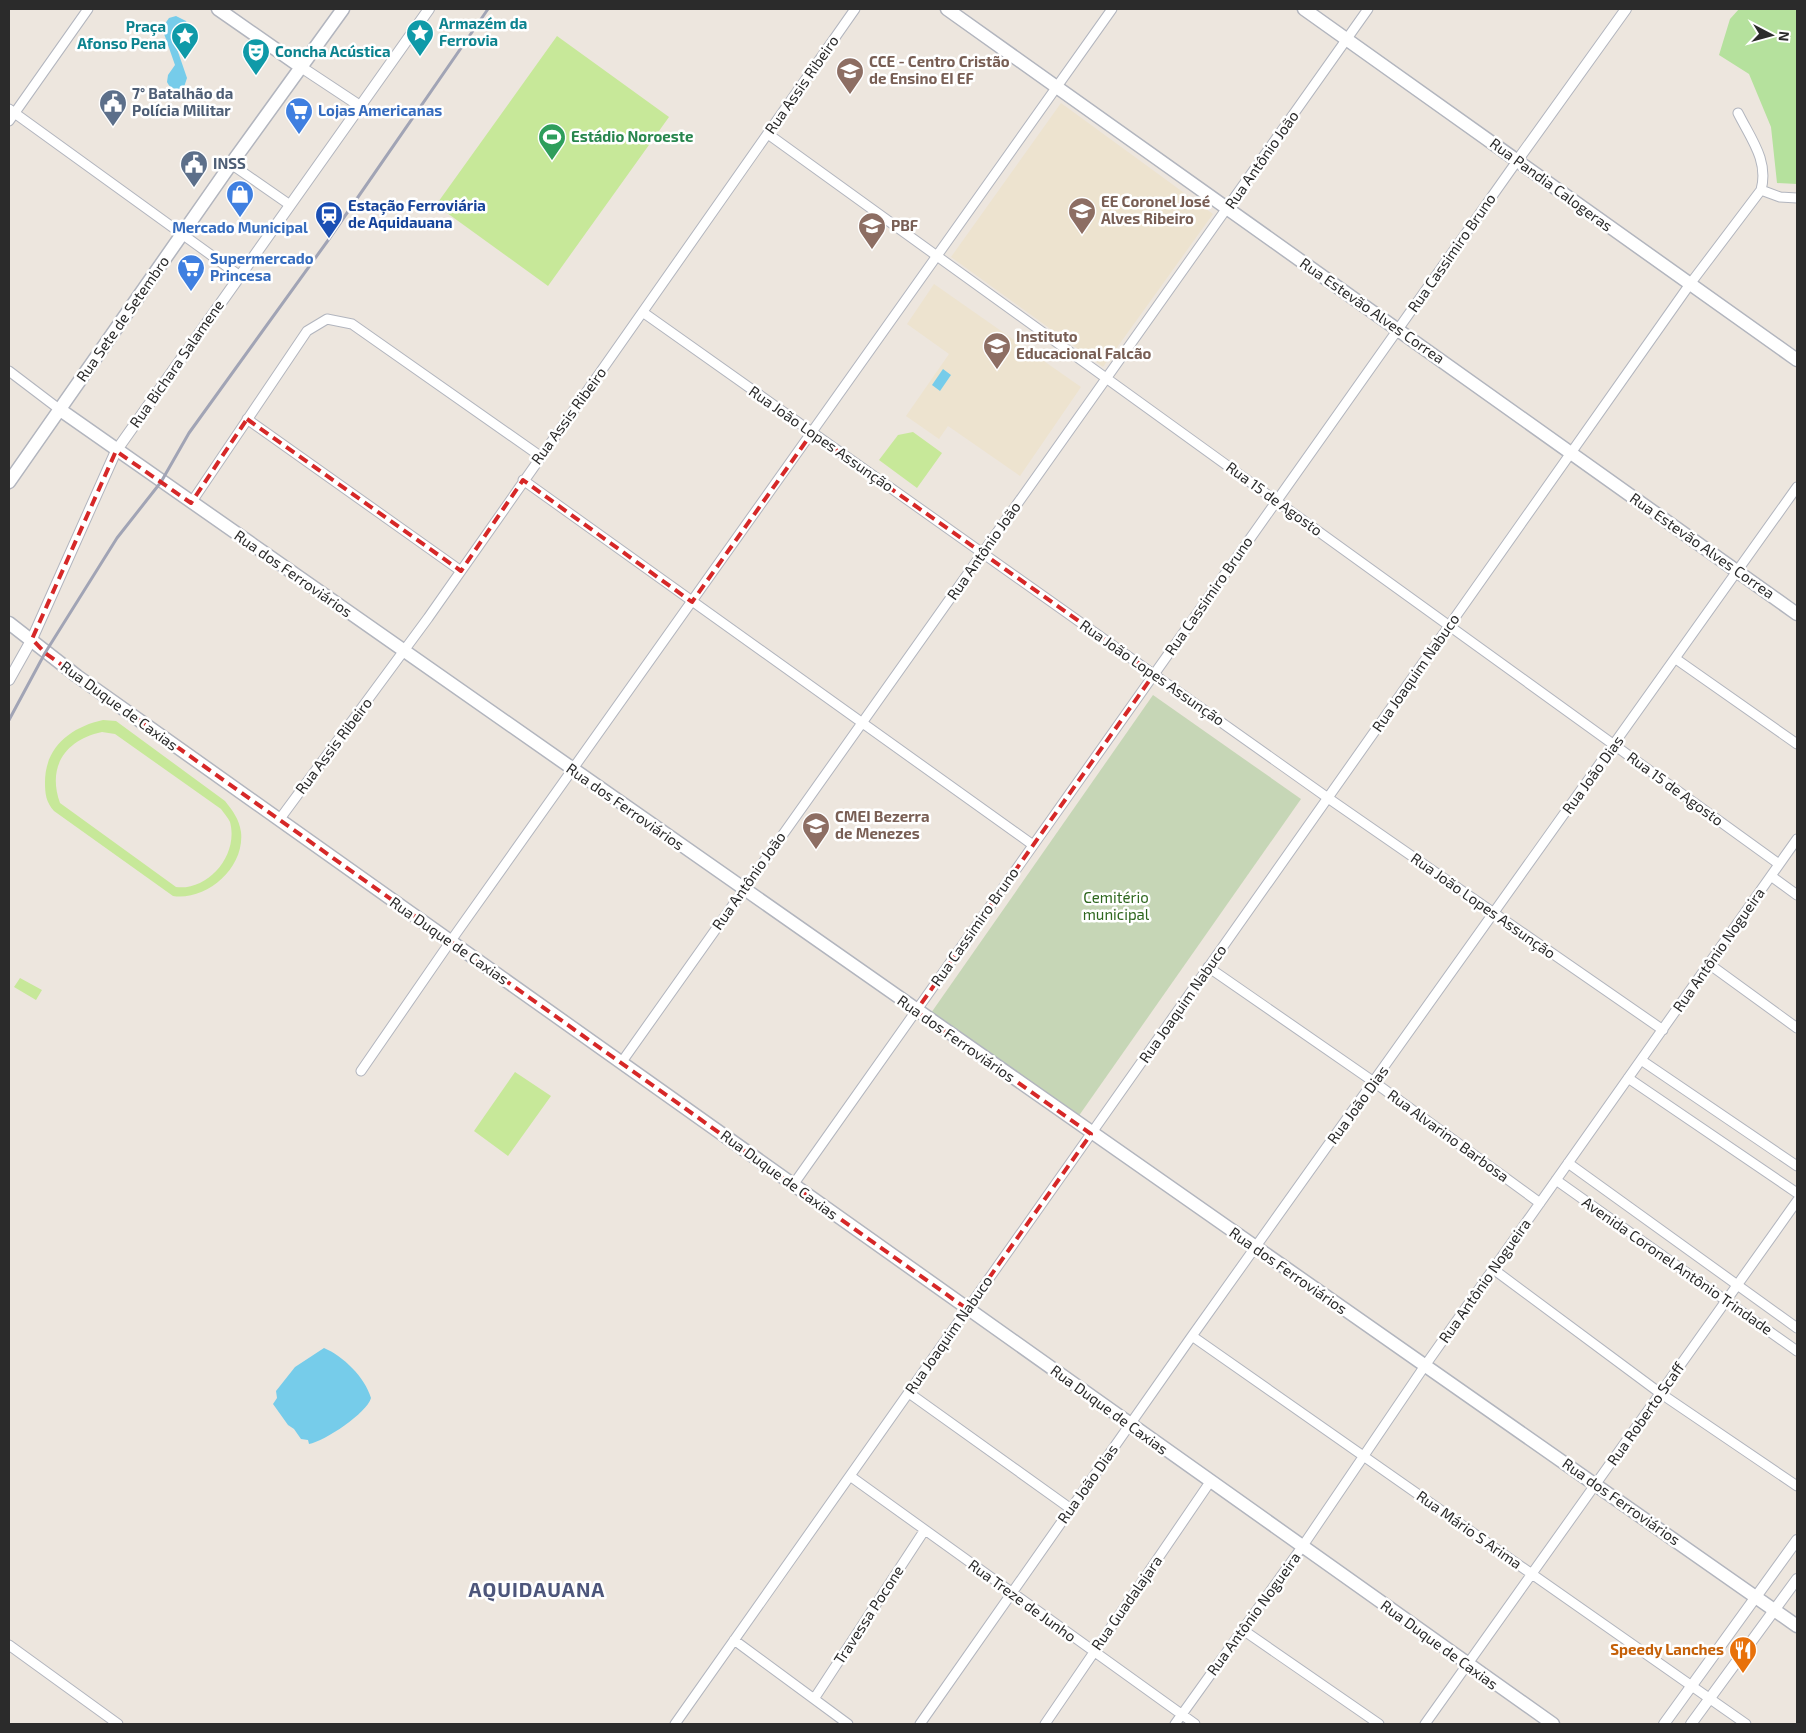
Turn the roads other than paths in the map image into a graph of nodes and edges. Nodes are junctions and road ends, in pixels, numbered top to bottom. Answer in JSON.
{"nodes":[{"id":1,"x":88,"y":9,"type":"edge"},
{"id":2,"x":218,"y":9,"type":"edge"},
{"id":3,"x":343,"y":9,"type":"edge"},
{"id":4,"x":429,"y":9,"type":"edge"},
{"id":5,"x":855,"y":9,"type":"edge"},
{"id":6,"x":947,"y":9,"type":"edge"},
{"id":7,"x":1112,"y":9,"type":"edge"},
{"id":8,"x":1304,"y":9,"type":"edge"},
{"id":9,"x":1368,"y":9,"type":"edge"},
{"id":10,"x":1626,"y":9,"type":"edge"},
{"id":11,"x":1346,"y":39,"type":"junction"},
{"id":12,"x":301,"y":67,"type":"junction"},
{"id":13,"x":1058,"y":88,"type":"junction"},
{"id":14,"x":360,"y":106,"type":"junction"},
{"id":15,"x":1738,"y":113,"type":"dead end"},
{"id":16,"x":11,"y":114,"type":"edge"},
{"id":17,"x":768,"y":134,"type":"junction"},
{"id":18,"x":1517,"y":161,"type":"junction"},
{"id":19,"x":231,"y":164,"type":"junction"},
{"id":20,"x":1761,"y":190,"type":"junction"},
{"id":21,"x":1797,"y":198,"type":"edge"},
{"id":22,"x":290,"y":205,"type":"junction"},
{"id":23,"x":1228,"y":209,"type":"junction"},
{"id":24,"x":183,"y":234,"type":"junction"},
{"id":25,"x":937,"y":255,"type":"junction"},
{"id":26,"x":240,"y":276,"type":"junction"},
{"id":27,"x":1690,"y":284,"type":"junction"},
{"id":28,"x":644,"y":313,"type":"junction"},
{"id":29,"x":1398,"y":330,"type":"junction"},
{"id":30,"x":1797,"y":360,"type":"edge"},
{"id":31,"x":9,"y":372,"type":"edge"},
{"id":32,"x":1106,"y":379,"type":"junction"},
{"id":33,"x":59,"y":409,"type":"junction"},
{"id":34,"x":247,"y":419,"type":"junction"},
{"id":35,"x":812,"y":433,"type":"junction"},
{"id":36,"x":116,"y":451,"type":"junction"},
{"id":37,"x":1571,"y":453,"type":"junction"},
{"id":38,"x":540,"y":456,"type":"junction"},
{"id":39,"x":523,"y":480,"type":"junction"},
{"id":40,"x":9,"y":482,"type":"edge"},
{"id":41,"x":1795,"y":494,"type":"edge"},
{"id":42,"x":1276,"y":501,"type":"junction"},
{"id":43,"x":191,"y":503,"type":"junction"},
{"id":44,"x":982,"y":553,"type":"junction"},
{"id":45,"x":461,"y":571,"type":"junction"},
{"id":46,"x":1738,"y":572,"type":"junction"},
{"id":47,"x":692,"y":602,"type":"junction"},
{"id":48,"x":1797,"y":614,"type":"edge"},
{"id":49,"x":9,"y":623,"type":"edge"},
{"id":50,"x":1449,"y":626,"type":"junction"},
{"id":51,"x":32,"y":639,"type":"junction"},
{"id":52,"x":403,"y":652,"type":"junction"},
{"id":53,"x":1676,"y":659,"type":"junction"},
{"id":54,"x":1154,"y":674,"type":"junction"},
{"id":55,"x":9,"y":680,"type":"edge"},
{"id":56,"x":862,"y":723,"type":"junction"},
{"id":57,"x":1797,"y":744,"type":"edge"},
{"id":58,"x":1614,"y":746,"type":"junction"},
{"id":59,"x":572,"y":770,"type":"junction"},
{"id":60,"x":1328,"y":798,"type":"junction"},
{"id":61,"x":279,"y":820,"type":"junction"},
{"id":62,"x":1797,"y":839,"type":"edge"},
{"id":63,"x":1033,"y":846,"type":"junction"},
{"id":64,"x":1779,"y":864,"type":"junction"},
{"id":65,"x":1771,"y":876,"type":"junction"},
{"id":66,"x":743,"y":890,"type":"junction"},
{"id":67,"x":1797,"y":894,"type":"edge"},
{"id":68,"x":1494,"y":914,"type":"junction"},
{"id":69,"x":450,"y":942,"type":"junction"},
{"id":70,"x":1709,"y":964,"type":"junction"},
{"id":71,"x":1208,"y":967,"type":"junction"},
{"id":72,"x":916,"y":1011,"type":"junction"},
{"id":73,"x":1797,"y":1028,"type":"edge"},
{"id":74,"x":1663,"y":1030,"type":"junction"},
{"id":75,"x":1641,"y":1060,"type":"junction"},
{"id":76,"x":621,"y":1063,"type":"junction"},
{"id":77,"x":361,"y":1071,"type":"dead end"},
{"id":78,"x":1628,"y":1078,"type":"junction"},
{"id":79,"x":1374,"y":1082,"type":"junction"},
{"id":80,"x":1091,"y":1134,"type":"junction"},
{"id":81,"x":1568,"y":1163,"type":"junction"},
{"id":82,"x":1797,"y":1166,"type":"edge"},
{"id":83,"x":1556,"y":1180,"type":"junction"},
{"id":84,"x":793,"y":1185,"type":"junction"},
{"id":85,"x":1797,"y":1194,"type":"edge"},
{"id":86,"x":1797,"y":1201,"type":"edge"},
{"id":87,"x":1540,"y":1203,"type":"junction"},
{"id":88,"x":1255,"y":1248,"type":"junction"},
{"id":89,"x":1494,"y":1269,"type":"junction"},
{"id":90,"x":1737,"y":1285,"type":"junction"},
{"id":91,"x":1726,"y":1301,"type":"junction"},
{"id":92,"x":968,"y":1309,"type":"junction"},
{"id":93,"x":1797,"y":1328,"type":"edge"},
{"id":94,"x":1192,"y":1336,"type":"junction"},
{"id":95,"x":1797,"y":1351,"type":"edge"},
{"id":96,"x":1424,"y":1367,"type":"junction"},
{"id":97,"x":909,"y":1393,"type":"junction"},
{"id":98,"x":1660,"y":1393,"type":"junction"},
{"id":99,"x":1130,"y":1425,"type":"junction"},
{"id":100,"x":1363,"y":1456,"type":"junction"},
{"id":101,"x":850,"y":1476,"type":"junction"},
{"id":102,"x":1210,"y":1482,"type":"junction"},
{"id":103,"x":1595,"y":1484,"type":"junction"},
{"id":104,"x":1797,"y":1486,"type":"edge"},
{"id":105,"x":1071,"y":1509,"type":"junction"},
{"id":106,"x":924,"y":1531,"type":"junction"},
{"id":107,"x":1797,"y":1540,"type":"edge"},
{"id":108,"x":1302,"y":1547,"type":"junction"},
{"id":109,"x":1531,"y":1574,"type":"junction"},
{"id":110,"x":1797,"y":1579,"type":"edge"},
{"id":111,"x":1012,"y":1594,"type":"junction"},
{"id":112,"x":1756,"y":1597,"type":"junction"},
{"id":113,"x":1774,"y":1610,"type":"junction"},
{"id":114,"x":1797,"y":1626,"type":"edge"},
{"id":115,"x":1243,"y":1630,"type":"junction"},
{"id":116,"x":734,"y":1640,"type":"junction"},
{"id":117,"x":9,"y":1645,"type":"edge"},
{"id":118,"x":1093,"y":1651,"type":"junction"},
{"id":119,"x":1467,"y":1664,"type":"junction"},
{"id":120,"x":1691,"y":1686,"type":"junction"},
{"id":121,"x":814,"y":1699,"type":"junction"},
{"id":122,"x":1710,"y":1699,"type":"junction"},
{"id":123,"x":1182,"y":1715,"type":"junction"},
{"id":124,"x":118,"y":1724,"type":"edge"},
{"id":125,"x":675,"y":1724,"type":"edge"},
{"id":126,"x":848,"y":1724,"type":"edge"},
{"id":127,"x":920,"y":1724,"type":"edge"},
{"id":128,"x":1045,"y":1724,"type":"edge"},
{"id":129,"x":1175,"y":1724,"type":"edge"},
{"id":130,"x":1195,"y":1724,"type":"edge"},
{"id":131,"x":1379,"y":1724,"type":"edge"},
{"id":132,"x":1425,"y":1724,"type":"edge"},
{"id":133,"x":1553,"y":1724,"type":"edge"},
{"id":134,"x":1664,"y":1724,"type":"edge"},
{"id":135,"x":1691,"y":1724,"type":"edge"},
{"id":136,"x":1746,"y":1724,"type":"edge"}],
"edges":[{"from":1,"to":16,"type":"street"},
{"from":2,"to":12,"type":"main road"},
{"from":3,"to":12,"type":"main road","name":"Rua Sete de Setembro"},
{"from":4,"to":14,"type":"street","name":"Rua Bichara Salamene"},
{"from":5,"to":17,"type":"street","name":"Rua Assis Ribeiro"},
{"from":6,"to":13,"type":"main road","name":"Rua Estevão Alves Correa"},
{"from":7,"to":13,"type":"street"},
{"from":8,"to":11,"type":"main road","name":"Rua Pandia Calogeras"},
{"from":9,"to":11,"type":"street","name":"Rua Antônio João"},
{"from":10,"to":18,"type":"street","name":"Rua Cassimiro Bruno"},
{"from":11,"to":18,"type":"main road","name":"Rua Pandia Calogeras"},
{"from":11,"to":23,"type":"street","name":"Rua Antônio João"},
{"from":12,"to":14,"type":"street"},
{"from":12,"to":19,"type":"main road","name":"Rua Sete de Setembro"},
{"from":13,"to":23,"type":"main road","name":"Rua Estevão Alves Correa"},
{"from":13,"to":25,"type":"street"},
{"from":14,"to":22,"type":"street","name":"Rua Bichara Salamene"},
{"from":15,"to":20,"type":"street"},
{"from":16,"to":24,"type":"street"},
{"from":17,"to":25,"type":"street","name":"Rua 15 de Agosto"},
{"from":17,"to":28,"type":"street","name":"Rua Assis Ribeiro"},
{"from":18,"to":27,"type":"main road","name":"Rua Pandia Calogeras"},
{"from":18,"to":29,"type":"street","name":"Rua Cassimiro Bruno"},
{"from":19,"to":22,"type":"street"},
{"from":19,"to":24,"type":"main road","name":"Rua Sete de Setembro"},
{"from":20,"to":21,"type":"street"},
{"from":20,"to":27,"type":"street","name":"Rua Joaquim Nabuco"},
{"from":22,"to":26,"type":"street","name":"Rua Bichara Salamene"},
{"from":23,"to":29,"type":"main road","name":"Rua Estevão Alves Correa"},
{"from":23,"to":32,"type":"street","name":"Rua Antônio João"},
{"from":24,"to":26,"type":"street"},
{"from":24,"to":33,"type":"main road","name":"Rua Sete de Setembro"},
{"from":25,"to":32,"type":"street","name":"Rua 15 de Agosto"},
{"from":25,"to":35,"type":"street"},
{"from":26,"to":36,"type":"street","name":"Rua Bichara Salamene"},
{"from":27,"to":30,"type":"main road","name":"Rua Pandia Calogeras"},
{"from":27,"to":37,"type":"street","name":"Rua Joaquim Nabuco"},
{"from":28,"to":35,"type":"street","name":"Rua João Lopes Assunção"},
{"from":28,"to":38,"type":"street","name":"Rua Assis Ribeiro"},
{"from":29,"to":37,"type":"main road","name":"Rua Estevão Alves Correa"},
{"from":29,"to":42,"type":"street","name":"Rua Cassimiro Bruno"},
{"from":31,"to":33,"type":"street"},
{"from":32,"to":42,"type":"street","name":"Rua 15 de Agosto"},
{"from":32,"to":44,"type":"street","name":"Rua Antônio João"},
{"from":33,"to":36,"type":"main road"},
{"from":33,"to":40,"type":"main road","name":"Rua Sete de Setembro"},
{"from":34,"to":38,"type":"street"},
{"from":34,"to":43,"type":"street"},
{"from":34,"to":45,"type":"street"},
{"from":35,"to":44,"type":"street","name":"Rua João Lopes Assunção"},
{"from":35,"to":47,"type":"street"},
{"from":36,"to":43,"type":"main road","name":"Rua dos Ferroviários"},
{"from":36,"to":51,"type":"street","name":"Rua Bichara Salamene"},
{"from":37,"to":46,"type":"main road","name":"Rua Estevão Alves Correa"},
{"from":37,"to":50,"type":"street","name":"Rua Joaquim Nabuco"},
{"from":38,"to":39,"type":"street","name":"Rua Assis Ribeiro"},
{"from":39,"to":45,"type":"street","name":"Rua Assis Ribeiro"},
{"from":39,"to":47,"type":"street"},
{"from":41,"to":46,"type":"street","name":"Rua João Dias"},
{"from":42,"to":50,"type":"street","name":"Rua 15 de Agosto"},
{"from":42,"to":54,"type":"street","name":"Rua Cassimiro Bruno"},
{"from":43,"to":52,"type":"main road","name":"Rua dos Ferroviários"},
{"from":44,"to":54,"type":"street","name":"Rua João Lopes Assunção"},
{"from":44,"to":56,"type":"street","name":"Rua Antônio João"},
{"from":45,"to":52,"type":"street","name":"Rua Assis Ribeiro"},
{"from":46,"to":48,"type":"main road","name":"Rua Estevão Alves Correa"},
{"from":46,"to":53,"type":"street","name":"Rua João Dias"},
{"from":47,"to":56,"type":"street"},
{"from":47,"to":59,"type":"street"},
{"from":49,"to":51,"type":"main road","name":"Rua Duque de Caxias"},
{"from":50,"to":58,"type":"street","name":"Rua 15 de Agosto"},
{"from":50,"to":60,"type":"street","name":"Rua Joaquim Nabuco"},
{"from":51,"to":55,"type":"street","name":"Rua Bichara Salamene"},
{"from":51,"to":61,"type":"main road","name":"Rua Duque de Caxias"},
{"from":52,"to":59,"type":"main road","name":"Rua dos Ferroviários"},
{"from":52,"to":61,"type":"street","name":"Rua Assis Ribeiro"},
{"from":53,"to":57,"type":"street"},
{"from":53,"to":58,"type":"street","name":"Rua João Dias"},
{"from":54,"to":60,"type":"street","name":"Rua João Lopes Assunção"},
{"from":54,"to":63,"type":"street","name":"Rua Cassimiro Bruno"},
{"from":56,"to":63,"type":"street"},
{"from":56,"to":66,"type":"street","name":"Rua Antônio João"},
{"from":58,"to":64,"type":"street","name":"Rua 15 de Agosto"},
{"from":58,"to":68,"type":"street","name":"Rua João Dias"},
{"from":59,"to":66,"type":"main road","name":"Rua dos Ferroviários"},
{"from":59,"to":69,"type":"street"},
{"from":60,"to":68,"type":"street","name":"Rua João Lopes Assunção"},
{"from":60,"to":71,"type":"street","name":"Rua Joaquim Nabuco"},
{"from":61,"to":69,"type":"main road","name":"Rua Duque de Caxias"},
{"from":62,"to":64,"type":"street","name":"Rua Antônio Nogueira"},
{"from":63,"to":72,"type":"street","name":"Rua Cassimiro Bruno"},
{"from":64,"to":65,"type":"street","name":"Rua Antônio Nogueira"},
{"from":65,"to":67,"type":"street"},
{"from":65,"to":70,"type":"street","name":"Rua Antônio Nogueira"},
{"from":66,"to":72,"type":"main road","name":"Rua dos Ferroviários"},
{"from":66,"to":76,"type":"street","name":"Rua Antônio João"},
{"from":68,"to":74,"type":"street","name":"Rua João Lopes Assunção"},
{"from":68,"to":79,"type":"street","name":"Rua João Dias"},
{"from":69,"to":76,"type":"main road","name":"Rua Duque de Caxias"},
{"from":69,"to":77,"type":"street"},
{"from":70,"to":73,"type":"street"},
{"from":70,"to":74,"type":"street","name":"Rua Antônio Nogueira"},
{"from":71,"to":79,"type":"street","name":"Rua Alvarino Barbosa"},
{"from":71,"to":80,"type":"street","name":"Rua Joaquim Nabuco"},
{"from":72,"to":80,"type":"main road","name":"Rua dos Ferroviários"},
{"from":72,"to":84,"type":"street","name":"Rua Cassimiro Bruno"},
{"from":74,"to":75,"type":"street","name":"Rua Antônio Nogueira"},
{"from":75,"to":78,"type":"street","name":"Rua Antônio Nogueira"},
{"from":75,"to":82,"type":"street"},
{"from":76,"to":84,"type":"main road","name":"Rua Duque de Caxias"},
{"from":78,"to":81,"type":"street","name":"Rua Antônio Nogueira"},
{"from":78,"to":85,"type":"street"},
{"from":79,"to":87,"type":"street","name":"Rua Alvarino Barbosa"},
{"from":79,"to":88,"type":"street","name":"Rua João Dias"},
{"from":80,"to":88,"type":"main road","name":"Rua dos Ferroviários"},
{"from":80,"to":92,"type":"street","name":"Rua Joaquim Nabuco"},
{"from":81,"to":83,"type":"street","name":"Rua Antônio Nogueira"},
{"from":81,"to":90,"type":"street","name":"Avenida Coronel Antônio Trindade"},
{"from":83,"to":87,"type":"street","name":"Rua Antônio Nogueira"},
{"from":83,"to":91,"type":"street","name":"Avenida Coronel Antônio Trindade"},
{"from":84,"to":92,"type":"main road","name":"Rua Duque de Caxias"},
{"from":86,"to":90,"type":"street","name":"Rua Roberto Scaff"},
{"from":87,"to":89,"type":"street","name":"Rua Antônio Nogueira"},
{"from":88,"to":94,"type":"street","name":"Rua João Dias"},
{"from":88,"to":96,"type":"main road","name":"Rua dos Ferroviários"},
{"from":89,"to":96,"type":"street","name":"Rua Antônio Nogueira"},
{"from":89,"to":98,"type":"street"},
{"from":90,"to":91,"type":"street","name":"Rua Roberto Scaff"},
{"from":90,"to":93,"type":"street","name":"Avenida Coronel Antônio Trindade"},
{"from":91,"to":95,"type":"street","name":"Avenida Coronel Antônio Trindade"},
{"from":91,"to":98,"type":"street","name":"Rua Roberto Scaff"},
{"from":92,"to":97,"type":"street","name":"Rua Joaquim Nabuco"},
{"from":92,"to":99,"type":"main road","name":"Rua Duque de Caxias"},
{"from":94,"to":99,"type":"street","name":"Rua João Dias"},
{"from":94,"to":100,"type":"street","name":"Rua Mário S Arima"},
{"from":96,"to":100,"type":"street","name":"Rua Antônio Nogueira"},
{"from":96,"to":103,"type":"main road","name":"Rua dos Ferroviários"},
{"from":97,"to":101,"type":"street","name":"Rua Joaquim Nabuco"},
{"from":97,"to":105,"type":"street"},
{"from":98,"to":103,"type":"street","name":"Rua Roberto Scaff"},
{"from":98,"to":104,"type":"street"},
{"from":99,"to":102,"type":"main road","name":"Rua Duque de Caxias"},
{"from":99,"to":105,"type":"street","name":"Rua João Dias"},
{"from":100,"to":108,"type":"street","name":"Rua Antônio Nogueira"},
{"from":100,"to":109,"type":"street","name":"Rua Mário S Arima"},
{"from":101,"to":106,"type":"street","name":"Rua Treze de Junho"},
{"from":101,"to":116,"type":"street","name":"Rua Joaquim Nabuco"},
{"from":102,"to":108,"type":"main road","name":"Rua Duque de Caxias"},
{"from":102,"to":118,"type":"street","name":"Rua Guadalajara"},
{"from":103,"to":109,"type":"street","name":"Rua Roberto Scaff"},
{"from":103,"to":112,"type":"main road","name":"Rua dos Ferroviários"},
{"from":105,"to":111,"type":"street","name":"Rua João Dias"},
{"from":106,"to":111,"type":"street","name":"Rua Treze de Junho"},
{"from":106,"to":121,"type":"street","name":"Travessa Pocone"},
{"from":107,"to":112,"type":"street"},
{"from":108,"to":115,"type":"street","name":"Rua Antônio Nogueira"},
{"from":108,"to":119,"type":"main road","name":"Rua Duque de Caxias"},
{"from":109,"to":119,"type":"street","name":"Rua Roberto Scaff"},
{"from":109,"to":120,"type":"street","name":"Rua Mário S Arima"},
{"from":110,"to":113,"type":"street"},
{"from":111,"to":118,"type":"street","name":"Rua Treze de Junho"},
{"from":111,"to":127,"type":"street","name":"Rua João Dias"},
{"from":112,"to":113,"type":"main road","name":"Rua dos Ferroviários"},
{"from":112,"to":120,"type":"street"},
{"from":113,"to":114,"type":"main road","name":"Rua dos Ferroviários"},
{"from":113,"to":122,"type":"street"},
{"from":115,"to":123,"type":"street","name":"Rua Antônio Nogueira"},
{"from":115,"to":131,"type":"street"},
{"from":116,"to":121,"type":"street"},
{"from":116,"to":125,"type":"street","name":"Rua Joaquim Nabuco"},
{"from":117,"to":124,"type":"street"},
{"from":118,"to":123,"type":"street","name":"Rua Treze de Junho"},
{"from":118,"to":128,"type":"street","name":"Rua Guadalajara"},
{"from":119,"to":132,"type":"street","name":"Rua Roberto Scaff"},
{"from":119,"to":133,"type":"main road","name":"Rua Duque de Caxias"},
{"from":120,"to":122,"type":"street","name":"Rua Mário S Arima"},
{"from":120,"to":134,"type":"street"},
{"from":121,"to":126,"type":"street"},
{"from":122,"to":135,"type":"street"},
{"from":122,"to":136,"type":"street","name":"Rua Mário S Arima"},
{"from":123,"to":129,"type":"street","name":"Rua Antônio Nogueira"},
{"from":123,"to":130,"type":"street","name":"Rua Treze de Junho"}]}
